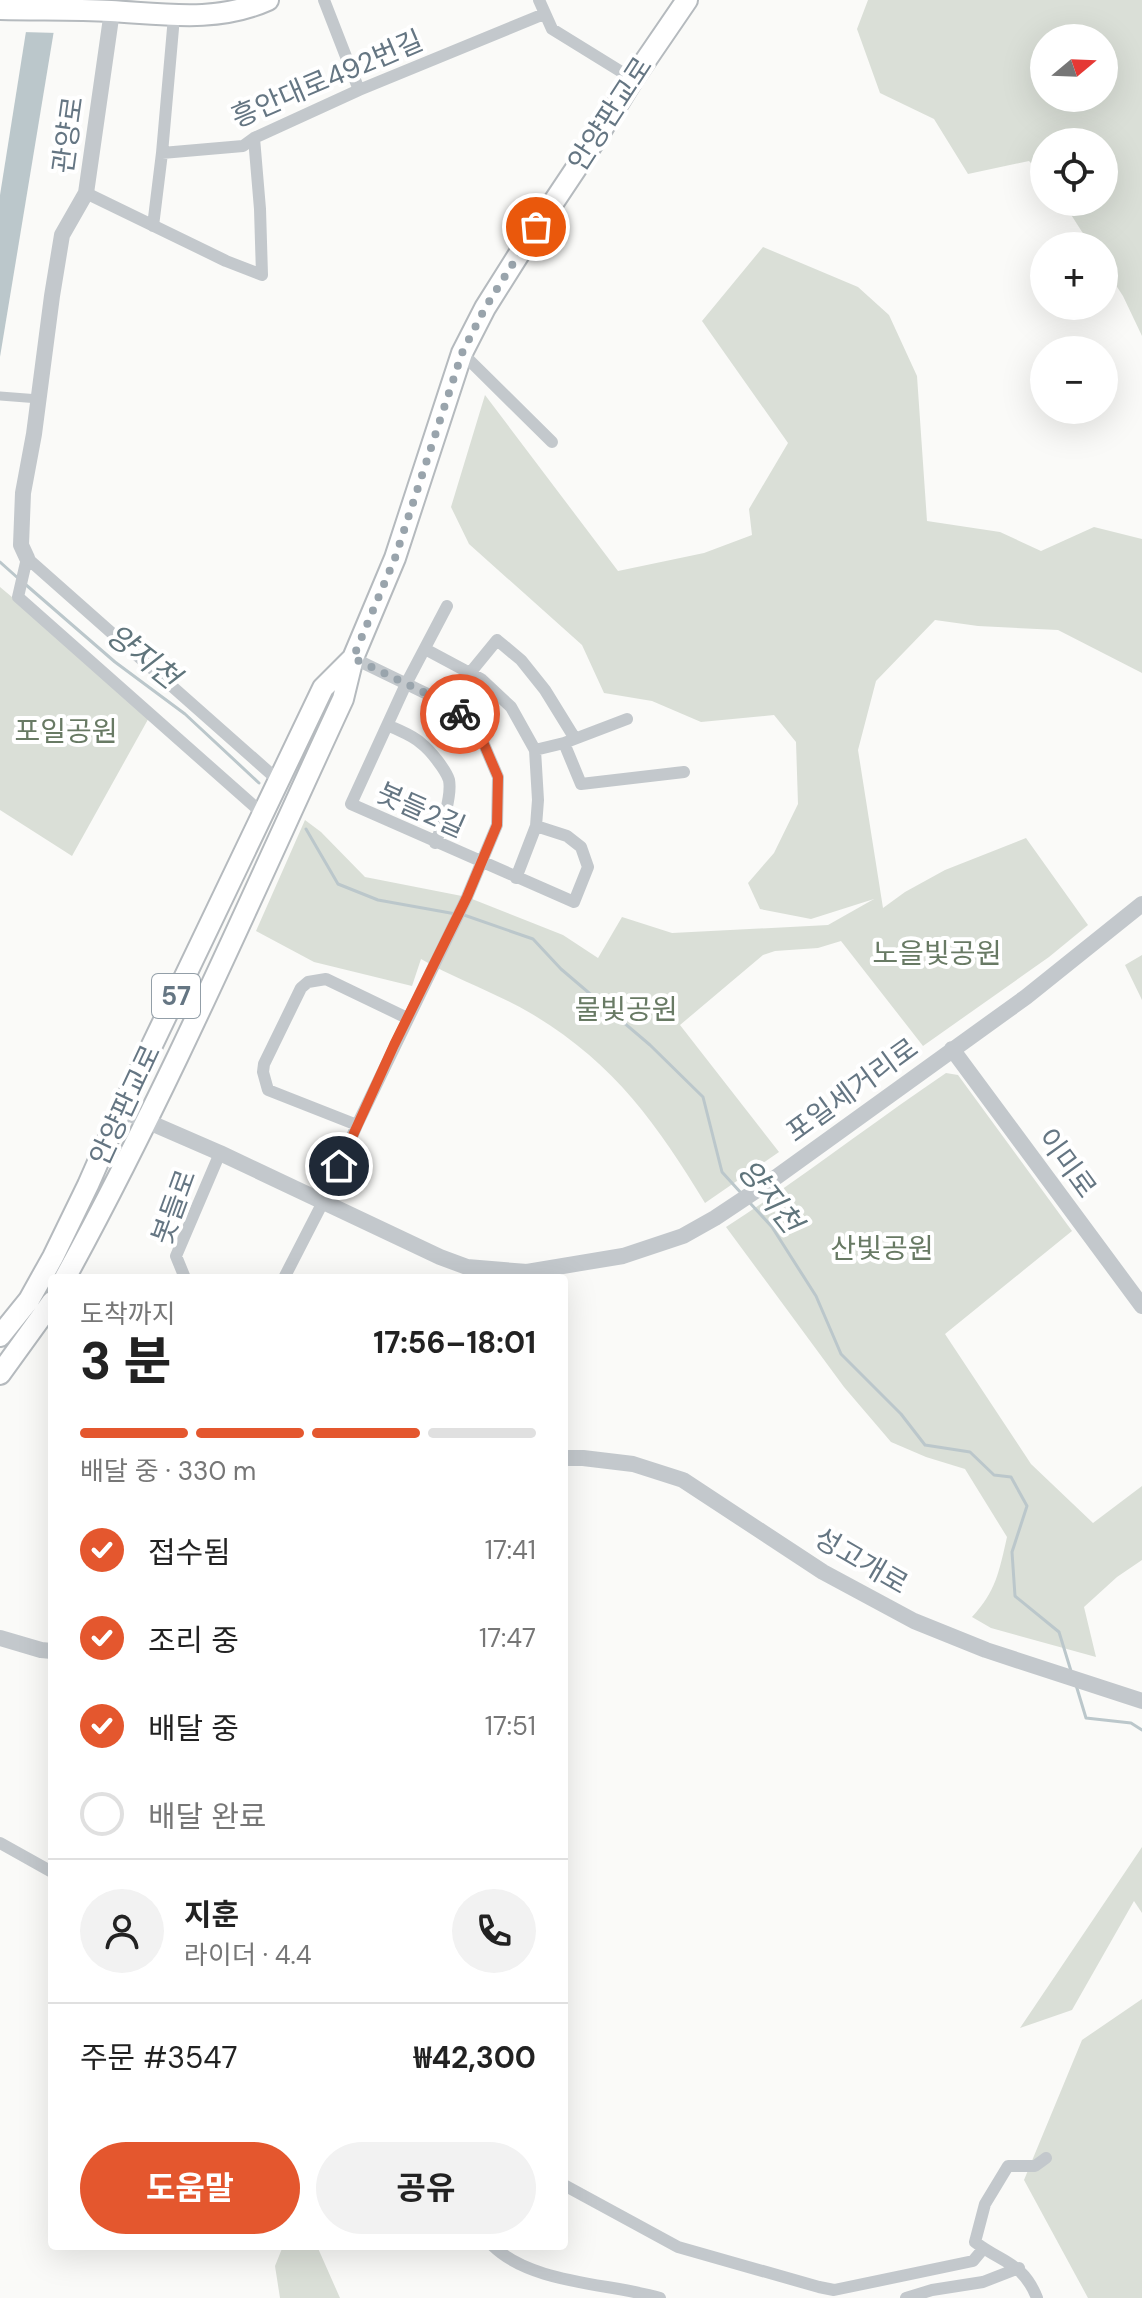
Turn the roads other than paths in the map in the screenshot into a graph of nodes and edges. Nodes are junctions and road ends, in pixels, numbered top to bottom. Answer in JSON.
{"nodes":[{"id":1,"x":268,"y":0,"type":"edge"},
{"id":2,"x":324,"y":0,"type":"edge"},
{"id":3,"x":539,"y":0,"type":"edge"},
{"id":4,"x":687,"y":0,"type":"edge"},
{"id":5,"x":4,"y":9,"type":"edge"},
{"id":6,"x":106,"y":11,"type":"junction"},
{"id":7,"x":544,"y":14,"type":"junction"},
{"id":8,"x":174,"y":17,"type":"junction"},
{"id":9,"x":633,"y":79,"type":"junction"},
{"id":10,"x":359,"y":90,"type":"junction"},
{"id":11,"x":254,"y":138,"type":"junction"},
{"id":12,"x":162,"y":153,"type":"junction"},
{"id":13,"x":86,"y":193,"type":"junction"},
{"id":14,"x":153,"y":226,"type":"junction"},
{"id":15,"x":462,"y":353,"type":"junction"},
{"id":16,"x":0,"y":396,"type":"edge"},
{"id":17,"x":32,"y":399,"type":"junction"},
{"id":18,"x":552,"y":442,"type":"dead end"},
{"id":19,"x":24,"y":559,"type":"junction"},
{"id":20,"x":447,"y":606,"type":"dead end"},
{"id":21,"x":425,"y":649,"type":"junction"},
{"id":22,"x":353,"y":658,"type":"junction"},
{"id":23,"x":470,"y":673,"type":"junction"},
{"id":24,"x":406,"y":684,"type":"junction"},
{"id":25,"x":627,"y":719,"type":"dead end"},
{"id":26,"x":388,"y":725,"type":"junction"},
{"id":27,"x":569,"y":740,"type":"junction"},
{"id":28,"x":535,"y":750,"type":"junction"},
{"id":29,"x":684,"y":772,"type":"dead end"},
{"id":30,"x":279,"y":781,"type":"junction"},
{"id":31,"x":263,"y":814,"type":"junction"},
{"id":32,"x":536,"y":826,"type":"junction"},
{"id":33,"x":435,"y":843,"type":"junction"},
{"id":34,"x":483,"y":863,"type":"junction"},
{"id":35,"x":516,"y":878,"type":"junction"},
{"id":36,"x":1142,"y":904,"type":"edge"},
{"id":37,"x":407,"y":1018,"type":"junction"},
{"id":38,"x":952,"y":1049,"type":"junction"},
{"id":39,"x":121,"y":1110,"type":"junction"},
{"id":40,"x":147,"y":1120,"type":"junction"},
{"id":41,"x":357,"y":1125,"type":"junction"},
{"id":42,"x":220,"y":1153,"type":"junction"},
{"id":43,"x":323,"y":1202,"type":"junction"},
{"id":44,"x":67,"y":1274,"type":"edge"},
{"id":45,"x":183,"y":1274,"type":"edge"},
{"id":46,"x":286,"y":1274,"type":"edge"},
{"id":47,"x":490,"y":1274,"type":"edge"},
{"id":48,"x":1142,"y":1306,"type":"edge"},
{"id":49,"x":48,"y":1308,"type":"edge"},
{"id":50,"x":0,"y":1336,"type":"edge"},
{"id":51,"x":0,"y":1374,"type":"edge"},
{"id":52,"x":568,"y":1458,"type":"edge"},
{"id":53,"x":0,"y":1638,"type":"edge"},
{"id":54,"x":48,"y":1651,"type":"edge"},
{"id":55,"x":1142,"y":1701,"type":"edge"},
{"id":56,"x":0,"y":1843,"type":"edge"},
{"id":57,"x":48,"y":1870,"type":"edge"},
{"id":58,"x":1046,"y":2158,"type":"dead end"},
{"id":59,"x":568,"y":2187,"type":"edge"},
{"id":60,"x":983,"y":2249,"type":"junction"},
{"id":61,"x":496,"y":2250,"type":"edge"},
{"id":62,"x":1019,"y":2268,"type":"junction"},
{"id":63,"x":659,"y":2298,"type":"edge"},
{"id":64,"x":906,"y":2298,"type":"edge"},
{"id":65,"x":1037,"y":2298,"type":"edge"}],
"edges":[{"from":1,"to":8,"type":"main road"},
{"from":2,"to":10,"type":"street"},
{"from":3,"to":7,"type":"street"},
{"from":4,"to":9,"type":"main road","name":"안양판교로","number":"57"},
{"from":5,"to":6,"type":"main road"},
{"from":6,"to":8,"type":"main road"},
{"from":6,"to":13,"type":"street","name":"관양로"},
{"from":7,"to":9,"type":"street"},
{"from":7,"to":10,"type":"street","name":"흥안대로492번길"},
{"from":8,"to":12,"type":"street"},
{"from":9,"to":15,"type":"main road","name":"안양판교로","number":"57"},
{"from":10,"to":11,"type":"street","name":"흥안대로492번길"},
{"from":11,"to":12,"type":"street","name":"흥안대로492번길"},
{"from":11,"to":14,"type":"street"},
{"from":12,"to":14,"type":"street"},
{"from":13,"to":14,"type":"street"},
{"from":13,"to":17,"type":"street","name":"관양로"},
{"from":15,"to":18,"type":"street"},
{"from":15,"to":22,"type":"main road","name":"안양판교로","number":"57"},
{"from":16,"to":17,"type":"street"},
{"from":17,"to":19,"type":"street","name":"관양로"},
{"from":19,"to":30,"type":"street"},
{"from":19,"to":31,"type":"street"},
{"from":20,"to":21,"type":"street","name":"봇들2길"},
{"from":21,"to":23,"type":"street"},
{"from":21,"to":24,"type":"street","name":"봇들2길"},
{"from":22,"to":24,"type":"street"},
{"from":22,"to":30,"type":"main road","name":"안양판교로","number":"57"},
{"from":22,"to":40,"type":"main road","name":"안양판교로","number":"57"},
{"from":23,"to":27,"type":"street"},
{"from":23,"to":28,"type":"street"},
{"from":24,"to":26,"type":"street","name":"봇들2길"},
{"from":24,"to":34,"type":"street"},
{"from":25,"to":27,"type":"street"},
{"from":26,"to":33,"type":"street"},
{"from":26,"to":33,"type":"street","name":"봇들2길"},
{"from":27,"to":28,"type":"street"},
{"from":27,"to":29,"type":"street"},
{"from":28,"to":32,"type":"street"},
{"from":30,"to":31,"type":"main road","name":"안양판교로","number":"57"},
{"from":31,"to":39,"type":"main road","name":"안양판교로","number":"57"},
{"from":32,"to":35,"type":"street"},
{"from":32,"to":35,"type":"street","name":"봇들2길"},
{"from":33,"to":34,"type":"street","name":"봇들2길"},
{"from":34,"to":35,"type":"street","name":"봇들2길"},
{"from":34,"to":37,"type":"street"},
{"from":36,"to":38,"type":"street","name":"포일세거리로"},
{"from":37,"to":41,"type":"street"},
{"from":37,"to":41,"type":"street"},
{"from":38,"to":47,"type":"street","name":"포일세거리로"},
{"from":38,"to":48,"type":"street","name":"이미로"},
{"from":39,"to":40,"type":"street","name":"포일세거리로"},
{"from":39,"to":50,"type":"main road","name":"안양판교로","number":"57"},
{"from":40,"to":42,"type":"street","name":"포일세거리로"},
{"from":40,"to":44,"type":"main road","name":"안양판교로","number":"57"},
{"from":41,"to":43,"type":"street"},
{"from":42,"to":43,"type":"street","name":"포일세거리로"},
{"from":42,"to":45,"type":"street","name":"봇들로"},
{"from":43,"to":46,"type":"street"},
{"from":43,"to":47,"type":"street","name":"포일세거리로"},
{"from":49,"to":51,"type":"main road"},
{"from":52,"to":55,"type":"street","name":"성고개로"},
{"from":53,"to":54,"type":"street"},
{"from":56,"to":57,"type":"street"},
{"from":58,"to":60,"type":"street"},
{"from":59,"to":60,"type":"street"},
{"from":60,"to":62,"type":"street"},
{"from":61,"to":63,"type":"street"},
{"from":62,"to":64,"type":"street"},
{"from":62,"to":65,"type":"street"}]}
